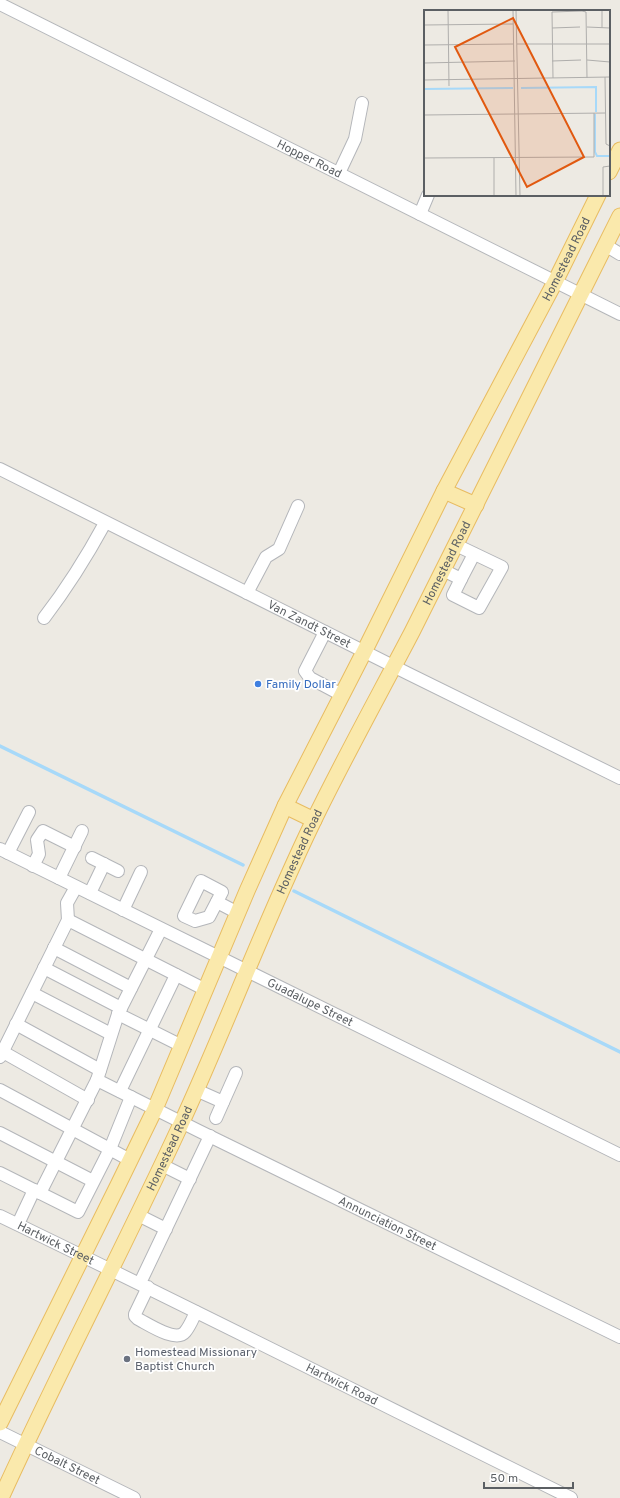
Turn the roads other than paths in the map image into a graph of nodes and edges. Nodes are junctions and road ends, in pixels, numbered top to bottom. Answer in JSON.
{"nodes":[{"id":1,"x":0,"y":4,"type":"edge"},
{"id":2,"x":362,"y":103,"type":"dead end"},
{"id":3,"x":620,"y":150,"type":"edge"},
{"id":4,"x":610,"y":170,"type":"edge"},
{"id":5,"x":339,"y":174,"type":"junction"},
{"id":6,"x":428,"y":196,"type":"edge"},
{"id":7,"x":598,"y":196,"type":"edge"},
{"id":8,"x":420,"y":214,"type":"junction"},
{"id":9,"x":620,"y":216,"type":"edge"},
{"id":10,"x":605,"y":245,"type":"junction"},
{"id":11,"x":620,"y":254,"type":"edge"},
{"id":12,"x":555,"y":282,"type":"junction"},
{"id":13,"x":581,"y":294,"type":"junction"},
{"id":14,"x":619,"y":312,"type":"edge"},
{"id":15,"x":0,"y":469,"type":"edge"},
{"id":16,"x":444,"y":491,"type":"junction"},
{"id":17,"x":476,"y":505,"type":"junction"},
{"id":18,"x":298,"y":506,"type":"dead end"},
{"id":19,"x":105,"y":523,"type":"junction"},
{"id":20,"x":456,"y":545,"type":"junction"},
{"id":21,"x":474,"y":554,"type":"junction"},
{"id":22,"x":443,"y":570,"type":"junction"},
{"id":23,"x":461,"y":579,"type":"junction"},
{"id":24,"x":247,"y":593,"type":"junction"},
{"id":25,"x":44,"y":618,"type":"dead end"},
{"id":26,"x":325,"y":632,"type":"junction"},
{"id":27,"x":364,"y":652,"type":"junction"},
{"id":28,"x":394,"y":667,"type":"junction"},
{"id":29,"x":342,"y":695,"type":"junction"},
{"id":30,"x":620,"y":778,"type":"edge"},
{"id":31,"x":285,"y":806,"type":"junction"},
{"id":32,"x":29,"y":812,"type":"dead end"},
{"id":33,"x":314,"y":820,"type":"junction"},
{"id":34,"x":82,"y":830,"type":"dead end"},
{"id":35,"x":74,"y":846,"type":"junction"},
{"id":36,"x":3,"y":852,"type":"edge"},
{"id":37,"x":92,"y":858,"type":"dead end"},
{"id":38,"x":104,"y":864,"type":"junction"},
{"id":39,"x":33,"y":866,"type":"junction"},
{"id":40,"x":118,"y":871,"type":"dead end"},
{"id":41,"x":141,"y":872,"type":"dead end"},
{"id":42,"x":59,"y":878,"type":"junction"},
{"id":43,"x":76,"y":887,"type":"junction"},
{"id":44,"x":90,"y":893,"type":"junction"},
{"id":45,"x":217,"y":902,"type":"junction"},
{"id":46,"x":122,"y":910,"type":"junction"},
{"id":47,"x":238,"y":913,"type":"junction"},
{"id":48,"x":190,"y":919,"type":"junction"},
{"id":49,"x":68,"y":920,"type":"junction"},
{"id":50,"x":161,"y":929,"type":"junction"},
{"id":51,"x":180,"y":938,"type":"junction"},
{"id":52,"x":54,"y":948,"type":"junction"},
{"id":53,"x":220,"y":957,"type":"junction"},
{"id":54,"x":146,"y":960,"type":"junction"},
{"id":55,"x":44,"y":968,"type":"junction"},
{"id":56,"x":247,"y":971,"type":"junction"},
{"id":57,"x":176,"y":975,"type":"junction"},
{"id":58,"x":131,"y":988,"type":"junction"},
{"id":59,"x":206,"y":990,"type":"junction"},
{"id":60,"x":32,"y":993,"type":"junction"},
{"id":61,"x":119,"y":1011,"type":"junction"},
{"id":62,"x":16,"y":1024,"type":"junction"},
{"id":63,"x":149,"y":1030,"type":"junction"},
{"id":64,"x":111,"y":1034,"type":"junction"},
{"id":65,"x":182,"y":1046,"type":"junction"},
{"id":66,"x":1,"y":1055,"type":"edge"},
{"id":67,"x":236,"y":1073,"type":"dead end"},
{"id":68,"x":99,"y":1075,"type":"junction"},
{"id":69,"x":0,"y":1090,"type":"edge"},
{"id":70,"x":196,"y":1090,"type":"junction"},
{"id":71,"x":120,"y":1091,"type":"junction"},
{"id":72,"x":131,"y":1097,"type":"junction"},
{"id":73,"x":88,"y":1100,"type":"junction"},
{"id":74,"x":223,"y":1102,"type":"junction"},
{"id":75,"x":155,"y":1109,"type":"junction"},
{"id":76,"x":216,"y":1118,"type":"dead end"},
{"id":77,"x":182,"y":1122,"type":"junction"},
{"id":78,"x":73,"y":1129,"type":"junction"},
{"id":79,"x":0,"y":1132,"type":"edge"},
{"id":80,"x":210,"y":1136,"type":"junction"},
{"id":81,"x":110,"y":1149,"type":"junction"},
{"id":82,"x":620,"y":1155,"type":"edge"},
{"id":83,"x":130,"y":1160,"type":"junction"},
{"id":84,"x":56,"y":1162,"type":"junction"},
{"id":85,"x":162,"y":1165,"type":"junction"},
{"id":86,"x":0,"y":1172,"type":"edge"},
{"id":87,"x":190,"y":1179,"type":"junction"},
{"id":88,"x":93,"y":1181,"type":"junction"},
{"id":89,"x":37,"y":1191,"type":"junction"},
{"id":90,"x":138,"y":1215,"type":"junction"},
{"id":91,"x":0,"y":1216,"type":"edge"},
{"id":92,"x":18,"y":1224,"type":"junction"},
{"id":93,"x":166,"y":1229,"type":"junction"},
{"id":94,"x":83,"y":1256,"type":"junction"},
{"id":95,"x":112,"y":1270,"type":"junction"},
{"id":96,"x":144,"y":1285,"type":"junction"},
{"id":97,"x":196,"y":1312,"type":"junction"},
{"id":98,"x":620,"y":1338,"type":"edge"},
{"id":99,"x":0,"y":1422,"type":"edge"},
{"id":100,"x":0,"y":1432,"type":"edge"},
{"id":101,"x":26,"y":1443,"type":"junction"},
{"id":102,"x":1,"y":1498,"type":"edge"},
{"id":103,"x":134,"y":1498,"type":"edge"},
{"id":104,"x":571,"y":1498,"type":"edge"}],
"edges":[{"from":1,"to":5,"type":"street","name":"Hopper Road"},
{"from":2,"to":5,"type":"street"},
{"from":3,"to":4,"type":"main road"},
{"from":5,"to":8,"type":"street","name":"Hopper Road"},
{"from":6,"to":8,"type":"street"},
{"from":7,"to":12,"type":"main road","name":"Homestead Road"},
{"from":8,"to":12,"type":"street","name":"Hopper Road"},
{"from":9,"to":10,"type":"main road","name":"Homestead Road"},
{"from":10,"to":11,"type":"street"},
{"from":10,"to":13,"type":"main road","name":"Homestead Road"},
{"from":12,"to":13,"type":"street","name":"Hopper Road"},
{"from":12,"to":16,"type":"main road","name":"Homestead Road"},
{"from":13,"to":14,"type":"street","name":"Hopper Road"},
{"from":13,"to":17,"type":"main road","name":"Homestead Road"},
{"from":15,"to":19,"type":"street","name":"Van Zandt Street"},
{"from":16,"to":17,"type":"main road"},
{"from":16,"to":27,"type":"main road","name":"Homestead Road"},
{"from":17,"to":20,"type":"main road","name":"Homestead Road"},
{"from":18,"to":24,"type":"street"},
{"from":19,"to":24,"type":"street","name":"Van Zandt Street"},
{"from":19,"to":25,"type":"street"},
{"from":20,"to":21,"type":"street"},
{"from":20,"to":22,"type":"main road","name":"Homestead Road"},
{"from":21,"to":23,"type":"street"},
{"from":21,"to":23,"type":"street"},
{"from":22,"to":23,"type":"street"},
{"from":22,"to":28,"type":"main road","name":"Homestead Road"},
{"from":24,"to":26,"type":"street","name":"Van Zandt Street"},
{"from":26,"to":27,"type":"street","name":"Van Zandt Street"},
{"from":26,"to":29,"type":"street"},
{"from":27,"to":28,"type":"street","name":"Van Zandt Street"},
{"from":27,"to":29,"type":"main road","name":"Homestead Road"},
{"from":28,"to":30,"type":"street","name":"Van Zandt Street"},
{"from":28,"to":33,"type":"main road","name":"Homestead Road"},
{"from":29,"to":31,"type":"main road","name":"Homestead Road"},
{"from":31,"to":33,"type":"main road"},
{"from":31,"to":47,"type":"main road","name":"Homestead Road"},
{"from":32,"to":36,"type":"street"},
{"from":33,"to":56,"type":"main road","name":"Homestead Road"},
{"from":34,"to":35,"type":"street"},
{"from":35,"to":39,"type":"street"},
{"from":35,"to":42,"type":"street"},
{"from":36,"to":39,"type":"street","name":"Guadalupe Street"},
{"from":37,"to":38,"type":"street"},
{"from":38,"to":40,"type":"street"},
{"from":38,"to":44,"type":"street"},
{"from":39,"to":42,"type":"street","name":"Guadalupe Street"},
{"from":41,"to":46,"type":"street"},
{"from":42,"to":43,"type":"street","name":"Guadalupe Street"},
{"from":43,"to":44,"type":"street","name":"Guadalupe Street"},
{"from":43,"to":49,"type":"street"},
{"from":44,"to":46,"type":"street","name":"Guadalupe Street"},
{"from":45,"to":47,"type":"street"},
{"from":45,"to":48,"type":"street"},
{"from":45,"to":48,"type":"street"},
{"from":46,"to":50,"type":"street","name":"Guadalupe Street"},
{"from":47,"to":53,"type":"main road","name":"Homestead Road"},
{"from":48,"to":51,"type":"street"},
{"from":49,"to":52,"type":"street"},
{"from":49,"to":54,"type":"street"},
{"from":50,"to":51,"type":"street","name":"Guadalupe Street"},
{"from":50,"to":54,"type":"street"},
{"from":51,"to":53,"type":"street","name":"Guadalupe Street"},
{"from":52,"to":55,"type":"street"},
{"from":52,"to":58,"type":"street"},
{"from":53,"to":56,"type":"street","name":"Guadalupe Street"},
{"from":53,"to":59,"type":"main road","name":"Homestead Road"},
{"from":54,"to":57,"type":"street"},
{"from":54,"to":58,"type":"street"},
{"from":55,"to":60,"type":"street"},
{"from":55,"to":61,"type":"street"},
{"from":56,"to":70,"type":"main road","name":"Homestead Road"},
{"from":56,"to":82,"type":"street","name":"Guadalupe Street"},
{"from":57,"to":59,"type":"street"},
{"from":57,"to":63,"type":"street"},
{"from":58,"to":61,"type":"street"},
{"from":59,"to":65,"type":"main road","name":"Homestead Road"},
{"from":60,"to":62,"type":"street"},
{"from":60,"to":64,"type":"street"},
{"from":61,"to":63,"type":"street"},
{"from":61,"to":64,"type":"street"},
{"from":62,"to":66,"type":"street"},
{"from":62,"to":68,"type":"street","name":"Annunciation Street"},
{"from":63,"to":65,"type":"street"},
{"from":63,"to":71,"type":"street"},
{"from":64,"to":68,"type":"street"},
{"from":65,"to":75,"type":"main road","name":"Homestead Road"},
{"from":66,"to":73,"type":"street"},
{"from":67,"to":74,"type":"street"},
{"from":68,"to":71,"type":"street","name":"Annunciation Street"},
{"from":68,"to":73,"type":"street"},
{"from":69,"to":78,"type":"street"},
{"from":70,"to":74,"type":"street"},
{"from":70,"to":77,"type":"main road","name":"Homestead Road"},
{"from":71,"to":72,"type":"street","name":"Annunciation Street"},
{"from":72,"to":75,"type":"street","name":"Annunciation Street"},
{"from":72,"to":81,"type":"street"},
{"from":73,"to":78,"type":"street"},
{"from":74,"to":76,"type":"street"},
{"from":75,"to":77,"type":"street","name":"Annunciation Street"},
{"from":75,"to":83,"type":"main road","name":"Homestead Road"},
{"from":77,"to":80,"type":"street","name":"Annunciation Street"},
{"from":77,"to":85,"type":"main road","name":"Homestead Road"},
{"from":78,"to":81,"type":"street"},
{"from":78,"to":84,"type":"street"},
{"from":79,"to":84,"type":"street"},
{"from":80,"to":87,"type":"street"},
{"from":80,"to":98,"type":"street","name":"Annunciation Street"},
{"from":81,"to":83,"type":"street"},
{"from":81,"to":88,"type":"street"},
{"from":83,"to":94,"type":"main road","name":"Homestead Road"},
{"from":84,"to":88,"type":"street"},
{"from":84,"to":89,"type":"street"},
{"from":85,"to":87,"type":"street"},
{"from":85,"to":90,"type":"main road","name":"Homestead Road"},
{"from":86,"to":89,"type":"street"},
{"from":87,"to":93,"type":"street"},
{"from":88,"to":89,"type":"street"},
{"from":89,"to":92,"type":"street"},
{"from":90,"to":93,"type":"street"},
{"from":90,"to":95,"type":"main road","name":"Homestead Road"},
{"from":91,"to":92,"type":"street","name":"Hartwick Street"},
{"from":92,"to":94,"type":"street","name":"Hartwick Street"},
{"from":93,"to":96,"type":"street"},
{"from":94,"to":95,"type":"street","name":"Hartwick Street"},
{"from":94,"to":99,"type":"main road","name":"Homestead Road"},
{"from":95,"to":96,"type":"street","name":"Hartwick Road"},
{"from":95,"to":101,"type":"main road","name":"Homestead Road"},
{"from":96,"to":97,"type":"street","name":"Hartwick Road"},
{"from":96,"to":97,"type":"street"},
{"from":97,"to":104,"type":"street","name":"Hartwick Road"},
{"from":100,"to":101,"type":"street","name":"Cobalt Street"},
{"from":101,"to":102,"type":"main road","name":"Homestead Road"},
{"from":101,"to":103,"type":"street","name":"Cobalt Street"}]}
